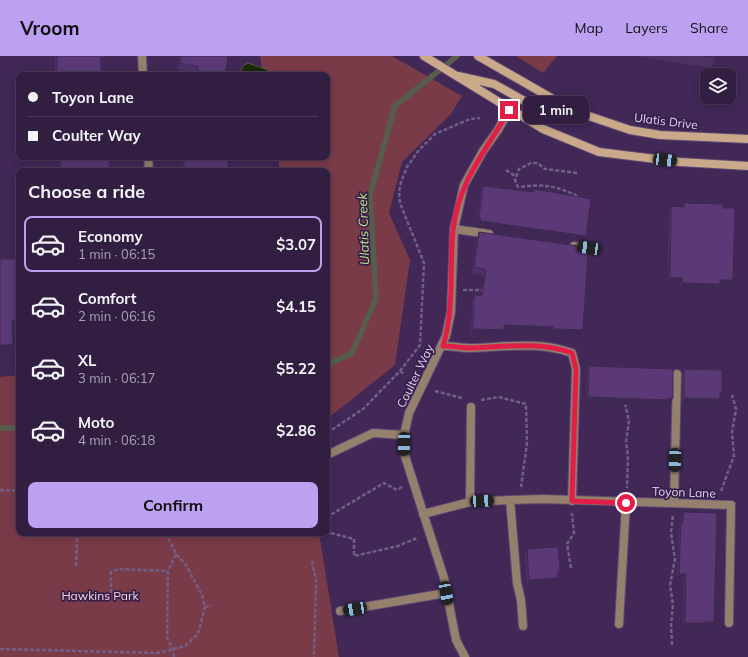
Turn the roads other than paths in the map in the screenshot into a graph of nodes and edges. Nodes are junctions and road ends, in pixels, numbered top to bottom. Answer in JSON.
{"nodes":[{"id":1,"x":142,"y":56,"type":"edge"},
{"id":2,"x":424,"y":56,"type":"edge"},
{"id":3,"x":478,"y":56,"type":"edge"},
{"id":4,"x":143,"y":72,"type":"edge"},
{"id":5,"x":455,"y":76,"type":"junction"},
{"id":6,"x":509,"y":110,"type":"junction"},
{"id":7,"x":574,"y":111,"type":"junction"},
{"id":8,"x":748,"y":139,"type":"edge"},
{"id":9,"x":748,"y":166,"type":"edge"},
{"id":10,"x":454,"y":230,"type":"junction"},
{"id":11,"x":499,"y":236,"type":"edge"},
{"id":12,"x":567,"y":245,"type":"edge"},
{"id":13,"x":589,"y":248,"type":"dead end"},
{"id":14,"x":443,"y":346,"type":"junction"},
{"id":15,"x":677,"y":374,"type":"dead end"},
{"id":16,"x":473,"y":404,"type":"road end"},
{"id":17,"x":404,"y":435,"type":"junction"},
{"id":18,"x":330,"y":454,"type":"edge"},
{"id":19,"x":510,"y":500,"type":"junction"},
{"id":20,"x":572,"y":501,"type":"junction"},
{"id":21,"x":470,"y":502,"type":"junction"},
{"id":22,"x":626,"y":503,"type":"junction"},
{"id":23,"x":674,"y":503,"type":"junction"},
{"id":24,"x":423,"y":514,"type":"junction"},
{"id":25,"x":446,"y":593,"type":"junction"},
{"id":26,"x":340,"y":611,"type":"dead end"},
{"id":27,"x":729,"y":623,"type":"dead end"},
{"id":28,"x":619,"y":624,"type":"dead end"},
{"id":29,"x":523,"y":626,"type":"dead end"},
{"id":30,"x":465,"y":657,"type":"edge"}],
"edges":[{"from":1,"to":4,"type":"street"},
{"from":2,"to":5,"type":"main road"},
{"from":3,"to":7,"type":"main road","name":"Ulatis Drive"},
{"from":5,"to":6,"type":"main road"},
{"from":5,"to":7,"type":"main road"},
{"from":6,"to":9,"type":"main road"},
{"from":6,"to":10,"type":"street","name":"Coulter Way"},
{"from":7,"to":8,"type":"main road","name":"Ulatis Drive"},
{"from":10,"to":11,"type":"street"},
{"from":10,"to":14,"type":"street","name":"Coulter Way"},
{"from":12,"to":13,"type":"street"},
{"from":14,"to":17,"type":"street","name":"Coulter Way"},
{"from":14,"to":20,"type":"street"},
{"from":15,"to":23,"type":"street"},
{"from":16,"to":21,"type":"street"},
{"from":17,"to":18,"type":"street"},
{"from":17,"to":24,"type":"street","name":"Coulter Way"},
{"from":19,"to":20,"type":"street","name":"Toyon Lane"},
{"from":19,"to":21,"type":"street","name":"Toyon Lane"},
{"from":19,"to":29,"type":"street"},
{"from":20,"to":22,"type":"street","name":"Toyon Lane"},
{"from":21,"to":24,"type":"street","name":"Toyon Lane"},
{"from":22,"to":23,"type":"street","name":"Toyon Lane"},
{"from":22,"to":28,"type":"street"},
{"from":23,"to":27,"type":"street","name":"Toyon Lane"},
{"from":24,"to":25,"type":"street","name":"Coulter Way"},
{"from":25,"to":26,"type":"street"},
{"from":25,"to":30,"type":"street","name":"Coulter Way"}]}
